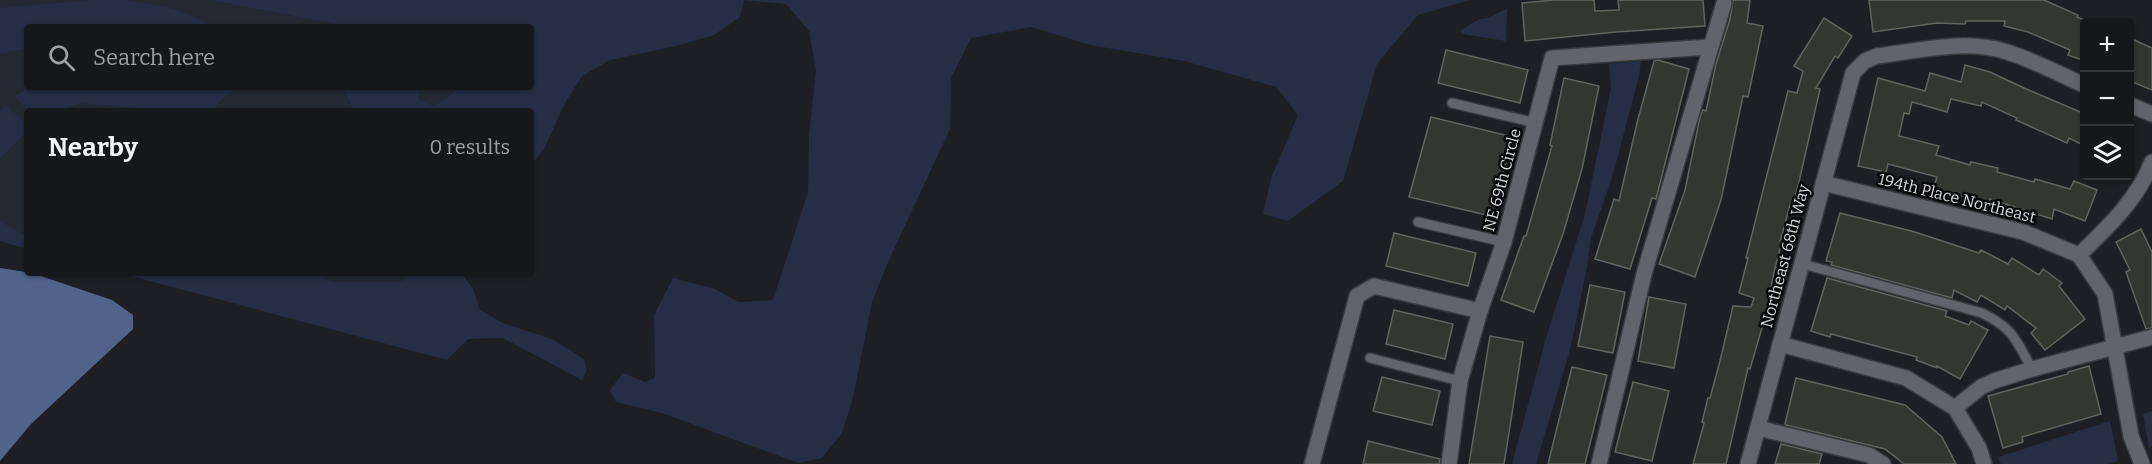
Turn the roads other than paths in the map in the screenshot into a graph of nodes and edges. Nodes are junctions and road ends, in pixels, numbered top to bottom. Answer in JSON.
{"nodes":[{"id":1,"x":1724,"y":3,"type":"dead end"},
{"id":2,"x":1709,"y":48,"type":"junction"},
{"id":3,"x":2080,"y":83,"type":"edge"},
{"id":4,"x":1452,"y":103,"type":"dead end"},
{"id":5,"x":2134,"y":107,"type":"edge"},
{"id":6,"x":2152,"y":114,"type":"edge"},
{"id":7,"x":1536,"y":123,"type":"junction"},
{"id":8,"x":2152,"y":162,"type":"edge"},
{"id":9,"x":1823,"y":183,"type":"junction"},
{"id":10,"x":1418,"y":222,"type":"dead end"},
{"id":11,"x":1504,"y":242,"type":"junction"},
{"id":12,"x":2079,"y":255,"type":"junction"},
{"id":13,"x":1803,"y":264,"type":"junction"},
{"id":14,"x":1480,"y":311,"type":"junction"},
{"id":15,"x":2152,"y":337,"type":"edge"},
{"id":16,"x":1780,"y":344,"type":"junction"},
{"id":17,"x":2116,"y":348,"type":"junction"},
{"id":18,"x":1370,"y":358,"type":"dead end"},
{"id":19,"x":2032,"y":369,"type":"junction"},
{"id":20,"x":1460,"y":381,"type":"junction"},
{"id":21,"x":1955,"y":408,"type":"junction"},
{"id":22,"x":1758,"y":428,"type":"junction"},
{"id":23,"x":1312,"y":464,"type":"edge"},
{"id":24,"x":1449,"y":464,"type":"edge"},
{"id":25,"x":1599,"y":464,"type":"edge"},
{"id":26,"x":1748,"y":464,"type":"edge"},
{"id":27,"x":1883,"y":464,"type":"edge"},
{"id":28,"x":1984,"y":464,"type":"edge"},
{"id":29,"x":2142,"y":464,"type":"edge"}],
"edges":[{"from":1,"to":2,"type":"street"},
{"from":2,"to":7,"type":"street","name":"NE 69th Circle"},
{"from":2,"to":25,"type":"street"},
{"from":3,"to":9,"type":"street","name":"Northeast 68th Way"},
{"from":4,"to":7,"type":"lane"},
{"from":5,"to":6,"type":"street"},
{"from":7,"to":11,"type":"street","name":"NE 69th Circle"},
{"from":8,"to":12,"type":"street"},
{"from":9,"to":12,"type":"street","name":"194th Place Northeast"},
{"from":9,"to":13,"type":"street","name":"Northeast 68th Way"},
{"from":10,"to":11,"type":"lane"},
{"from":11,"to":14,"type":"street","name":"NE 69th Circle"},
{"from":12,"to":17,"type":"street"},
{"from":13,"to":16,"type":"street","name":"Northeast 68th Way"},
{"from":13,"to":19,"type":"lane"},
{"from":14,"to":20,"type":"street","name":"NE 69th Circle"},
{"from":14,"to":23,"type":"street"},
{"from":15,"to":17,"type":"street"},
{"from":16,"to":21,"type":"street"},
{"from":16,"to":22,"type":"street","name":"Northeast 68th Way"},
{"from":17,"to":19,"type":"street"},
{"from":17,"to":29,"type":"street"},
{"from":18,"to":20,"type":"lane"},
{"from":19,"to":21,"type":"street"},
{"from":20,"to":24,"type":"street","name":"NE 69th Circle"},
{"from":21,"to":28,"type":"street"},
{"from":22,"to":26,"type":"street","name":"Northeast 68th Way"},
{"from":22,"to":27,"type":"street"}]}
